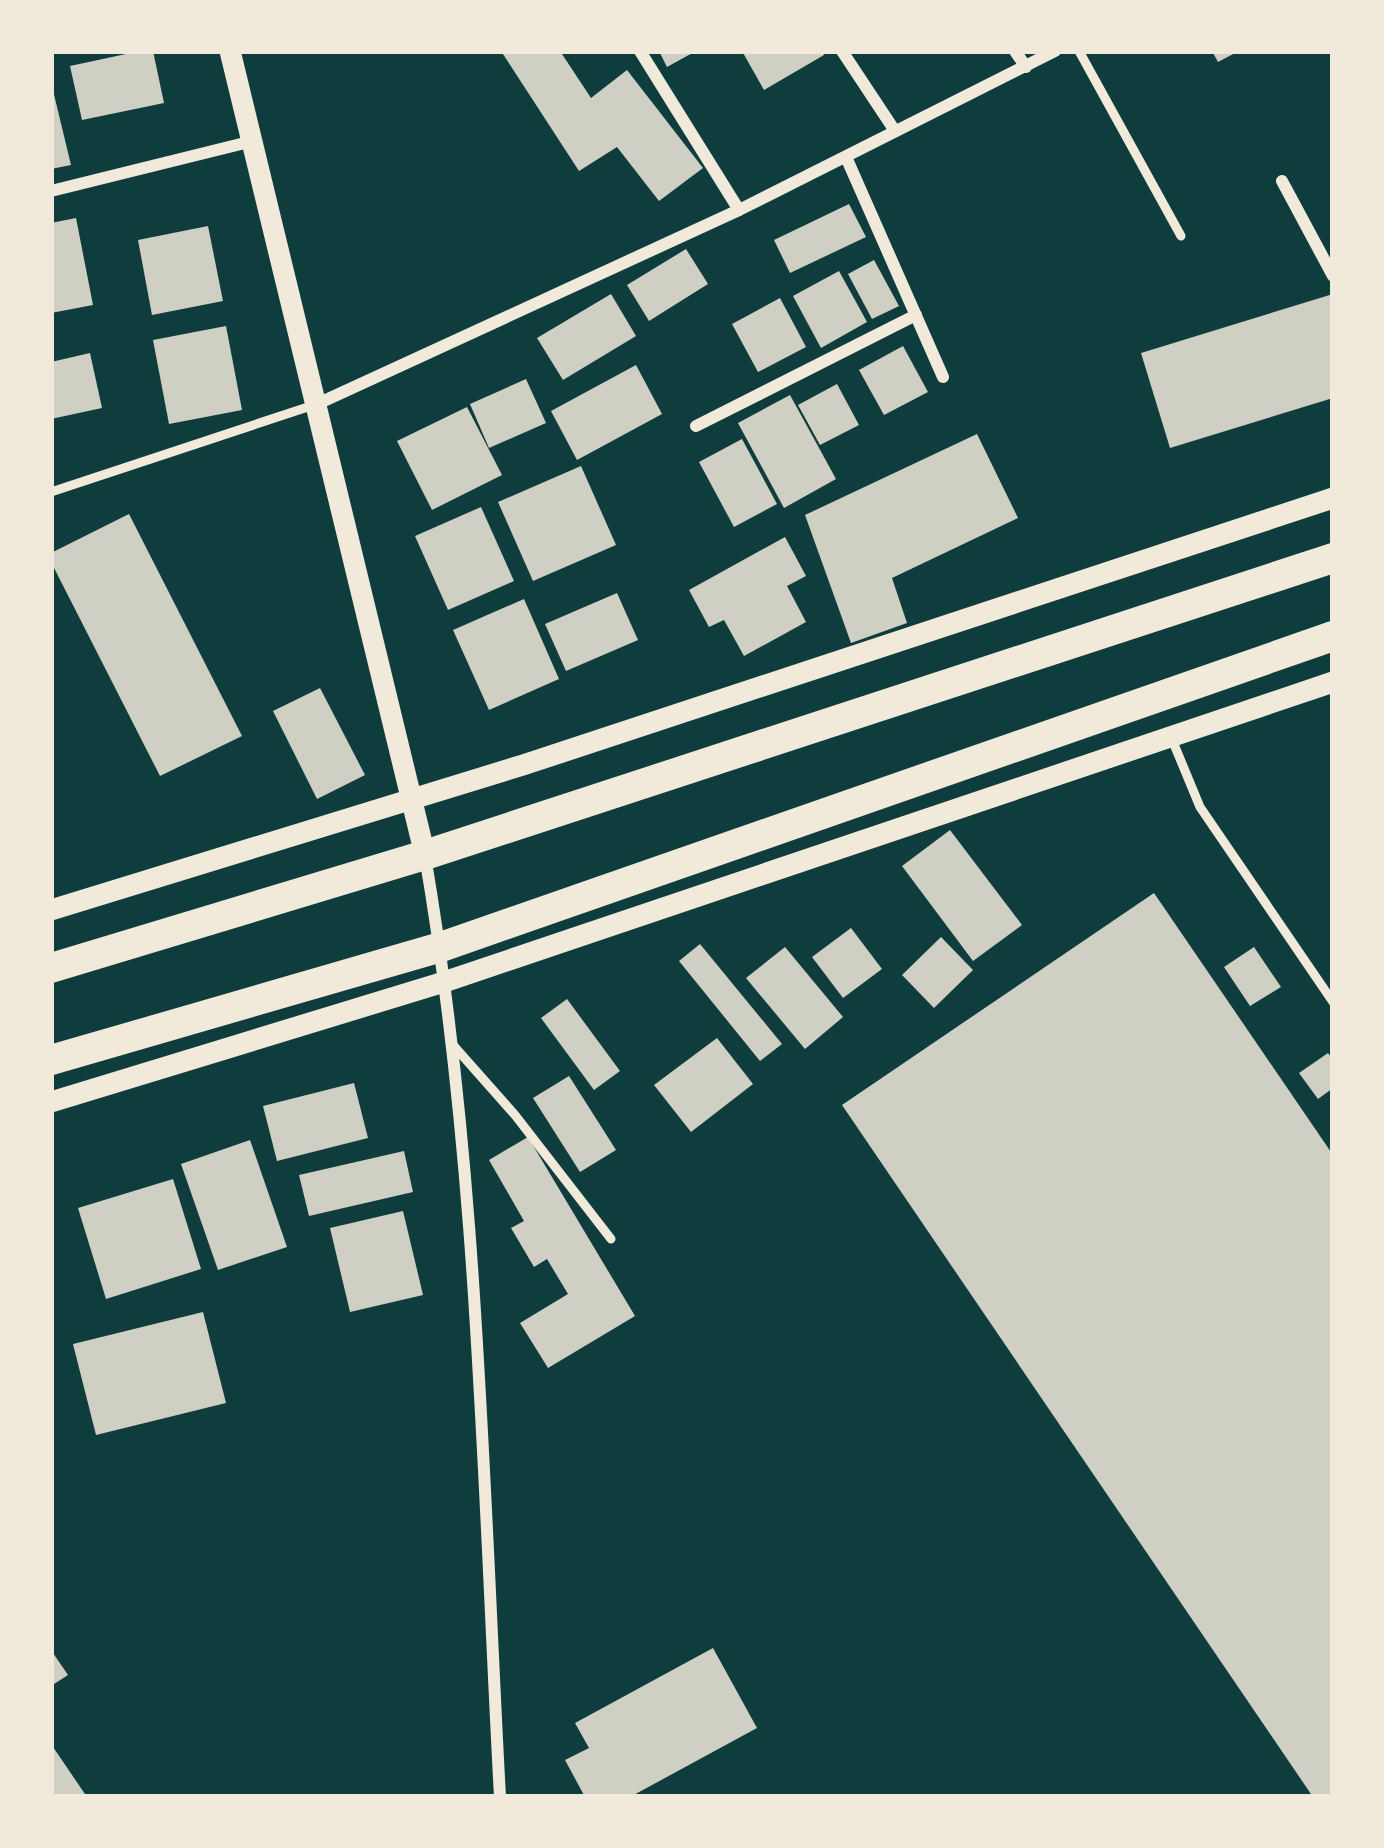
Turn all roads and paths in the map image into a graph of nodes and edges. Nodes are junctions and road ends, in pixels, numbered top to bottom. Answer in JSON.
{"nodes":[{"id":1,"x":230,"y":51,"type":"edge"},
{"id":2,"x":640,"y":51,"type":"edge"},
{"id":3,"x":842,"y":51,"type":"edge"},
{"id":4,"x":1015,"y":51,"type":"edge"},
{"id":5,"x":1055,"y":51,"type":"edge"},
{"id":6,"x":1078,"y":51,"type":"edge"},
{"id":7,"x":1026,"y":68,"type":"junction"},
{"id":8,"x":895,"y":131,"type":"junction"},
{"id":9,"x":253,"y":141,"type":"junction"},
{"id":10,"x":846,"y":157,"type":"junction"},
{"id":11,"x":1282,"y":181,"type":"dead end"},
{"id":12,"x":51,"y":191,"type":"edge"},
{"id":13,"x":739,"y":210,"type":"junction"},
{"id":14,"x":1181,"y":236,"type":"dead end"},
{"id":15,"x":1333,"y":277,"type":"edge"},
{"id":16,"x":916,"y":315,"type":"junction"},
{"id":17,"x":943,"y":377,"type":"dead end"},
{"id":18,"x":314,"y":405,"type":"junction"},
{"id":19,"x":696,"y":426,"type":"dead end"},
{"id":20,"x":51,"y":492,"type":"edge"},
{"id":21,"x":1333,"y":498,"type":"edge"},
{"id":22,"x":1333,"y":558,"type":"edge"},
{"id":23,"x":1333,"y":636,"type":"edge"},
{"id":24,"x":1333,"y":682,"type":"edge"},
{"id":25,"x":1171,"y":737,"type":"junction"},
{"id":26,"x":412,"y":800,"type":"junction"},
{"id":27,"x":425,"y":855,"type":"junction"},
{"id":28,"x":51,"y":910,"type":"edge"},
{"id":29,"x":441,"y":947,"type":"junction"},
{"id":30,"x":51,"y":968,"type":"edge"},
{"id":31,"x":444,"y":982,"type":"junction"},
{"id":32,"x":1333,"y":1002,"type":"edge"},
{"id":33,"x":453,"y":1045,"type":"junction"},
{"id":34,"x":51,"y":1060,"type":"edge"},
{"id":35,"x":51,"y":1102,"type":"edge"},
{"id":36,"x":611,"y":1239,"type":"dead end"},
{"id":37,"x":500,"y":1797,"type":"edge"}],
"edges":[{"from":1,"to":9,"type":"street"},
{"from":2,"to":13,"type":"street"},
{"from":3,"to":8,"type":"street"},
{"from":4,"to":7,"type":"street"},
{"from":5,"to":7,"type":"street"},
{"from":6,"to":14,"type":"lane"},
{"from":7,"to":8,"type":"street"},
{"from":8,"to":10,"type":"street"},
{"from":9,"to":12,"type":"street"},
{"from":9,"to":18,"type":"street"},
{"from":10,"to":13,"type":"street"},
{"from":10,"to":16,"type":"street"},
{"from":11,"to":15,"type":"street"},
{"from":13,"to":18,"type":"street"},
{"from":16,"to":17,"type":"street"},
{"from":16,"to":19,"type":"street"},
{"from":18,"to":20,"type":"lane"},
{"from":18,"to":26,"type":"street"},
{"from":21,"to":26,"type":"street"},
{"from":22,"to":27,"type":"highway"},
{"from":23,"to":29,"type":"highway"},
{"from":24,"to":25,"type":"street"},
{"from":25,"to":31,"type":"street"},
{"from":25,"to":32,"type":"lane"},
{"from":26,"to":27,"type":"street"},
{"from":26,"to":28,"type":"street"},
{"from":27,"to":29,"type":"street"},
{"from":27,"to":30,"type":"highway"},
{"from":29,"to":31,"type":"street"},
{"from":29,"to":34,"type":"highway"},
{"from":31,"to":33,"type":"street"},
{"from":31,"to":35,"type":"street"},
{"from":33,"to":36,"type":"lane"},
{"from":33,"to":37,"type":"street"}]}
